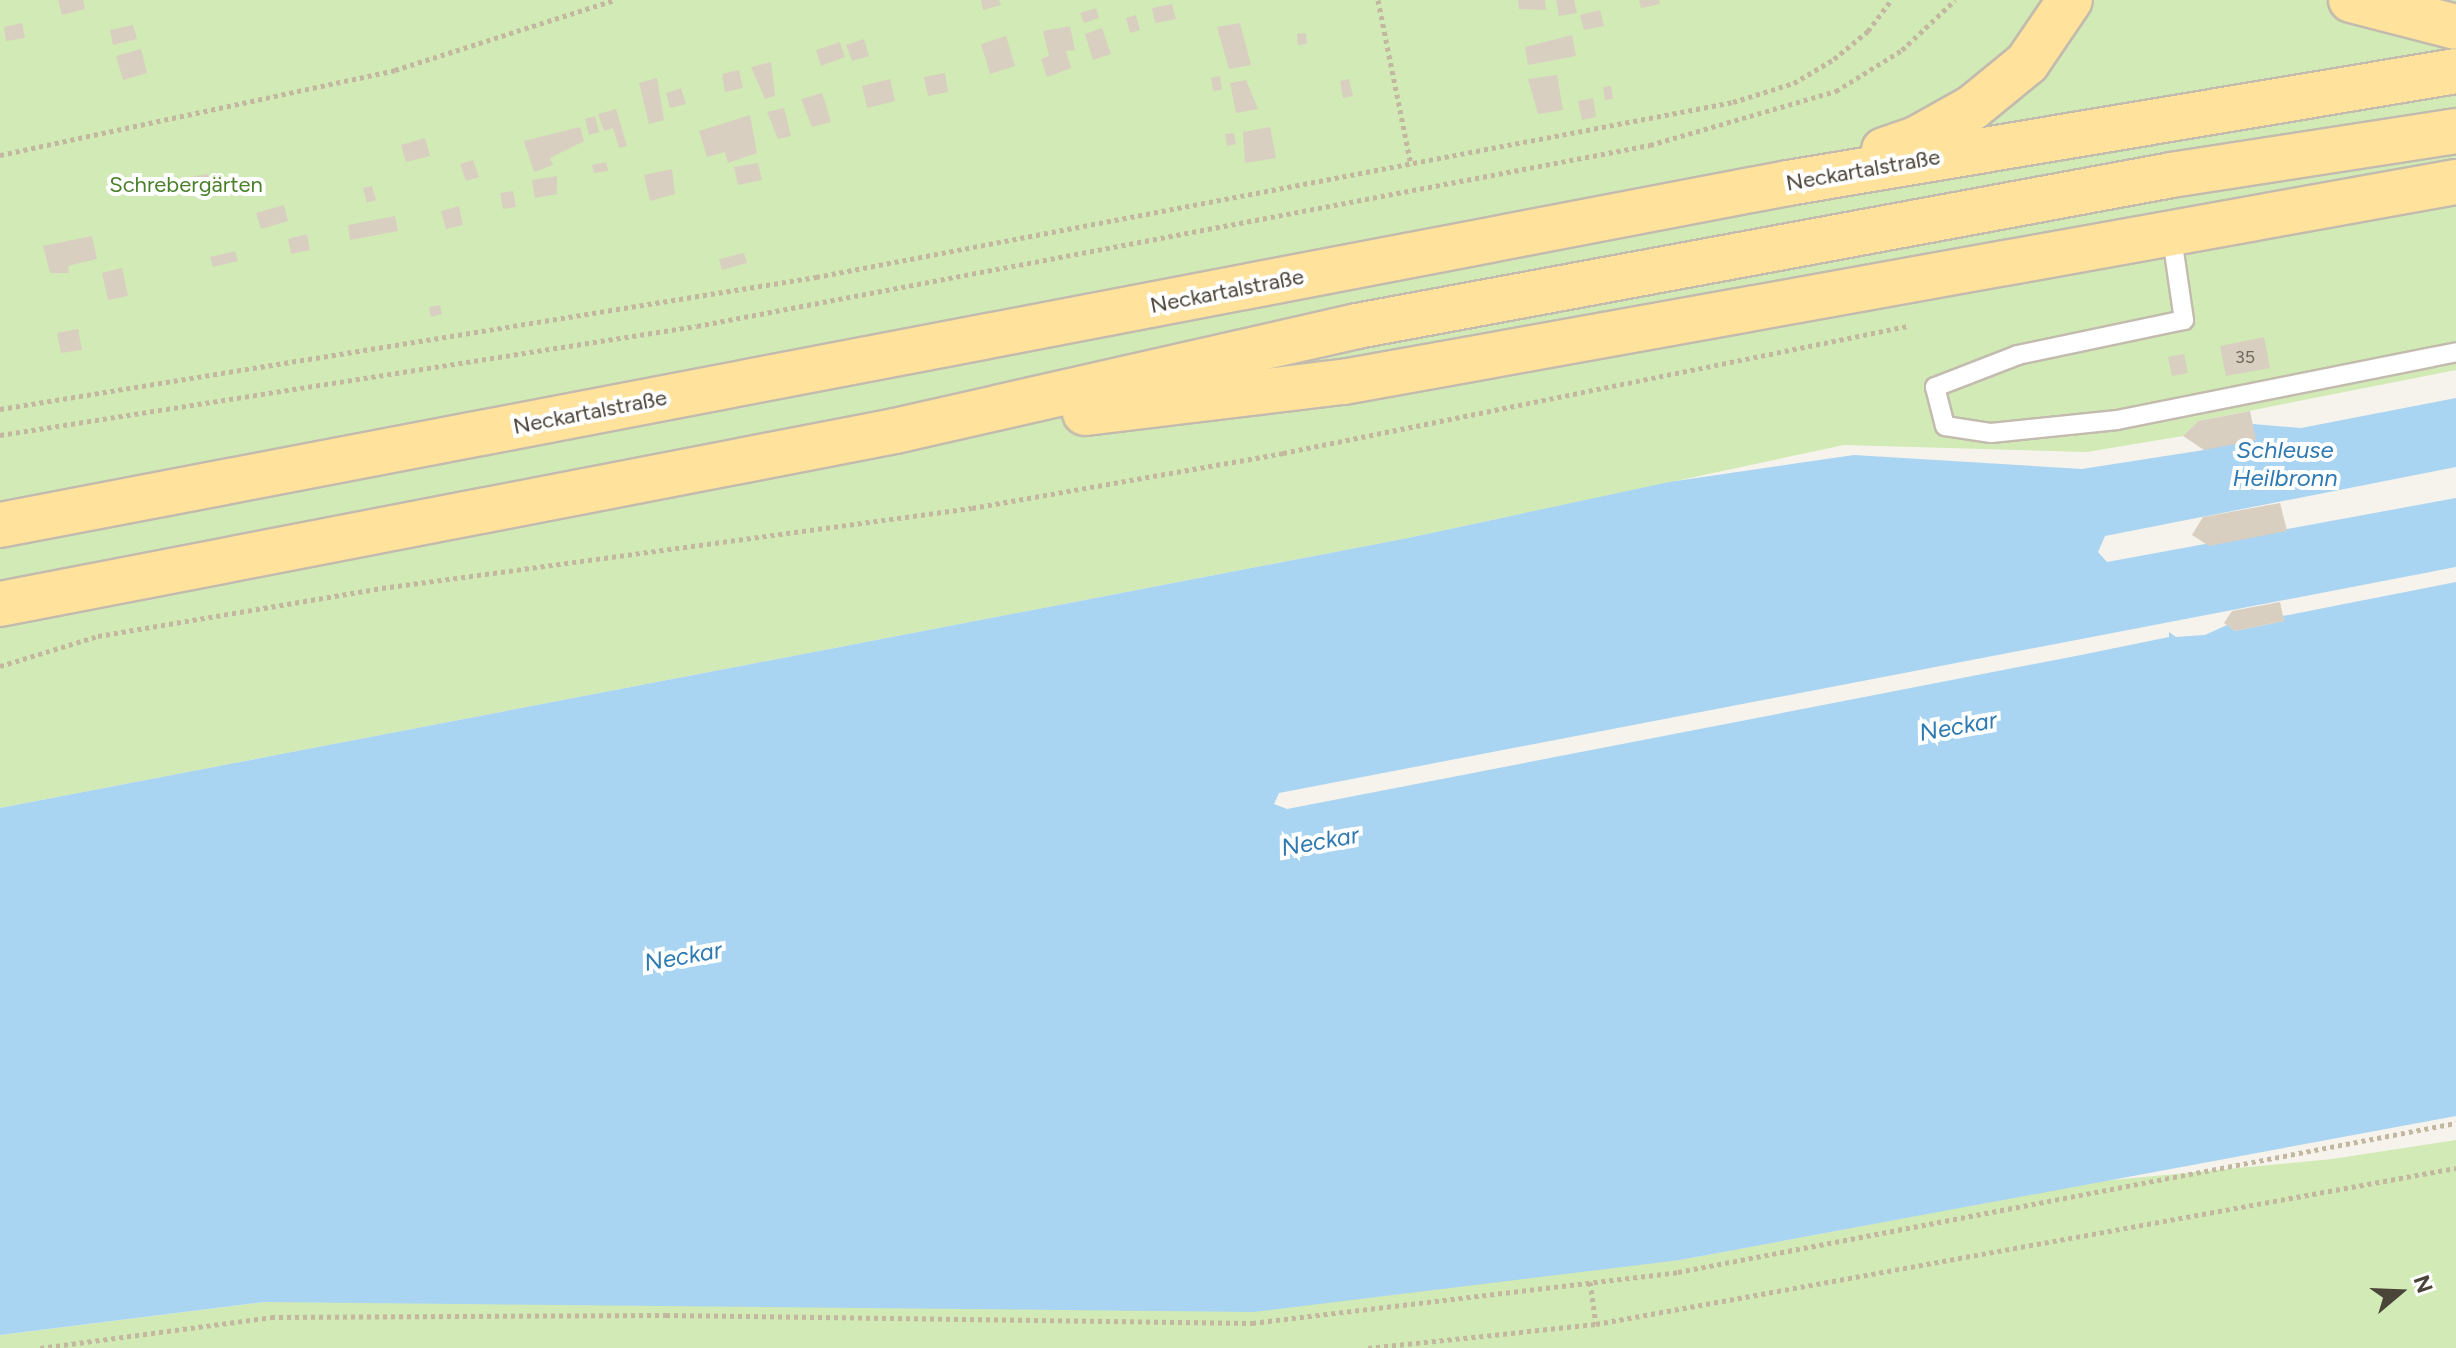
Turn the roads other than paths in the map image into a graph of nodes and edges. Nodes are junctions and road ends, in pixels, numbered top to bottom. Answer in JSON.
{"nodes":[{"id":1,"x":2070,"y":0,"type":"edge"},
{"id":2,"x":2351,"y":0,"type":"edge"},
{"id":3,"x":2456,"y":27,"type":"edge"},
{"id":4,"x":2456,"y":71,"type":"edge"},
{"id":5,"x":2456,"y":131,"type":"edge"},
{"id":6,"x":2456,"y":182,"type":"edge"},
{"id":7,"x":1788,"y":183,"type":"junction"},
{"id":8,"x":2171,"y":231,"type":"junction"},
{"id":9,"x":2456,"y":352,"type":"edge"},
{"id":10,"x":895,"y":431,"type":"junction"},
{"id":11,"x":0,"y":525,"type":"edge"},
{"id":12,"x":0,"y":604,"type":"edge"}],
"edges":[{"from":1,"to":7,"type":"main road"},
{"from":2,"to":3,"type":"main road"},
{"from":4,"to":7,"type":"main road","name":"Neckartalstraße"},
{"from":5,"to":10,"type":"main road"},
{"from":6,"to":8,"type":"main road"},
{"from":7,"to":11,"type":"main road","name":"Neckartalstraße"},
{"from":8,"to":9,"type":"lane"},
{"from":8,"to":10,"type":"main road"},
{"from":10,"to":12,"type":"main road"}]}
